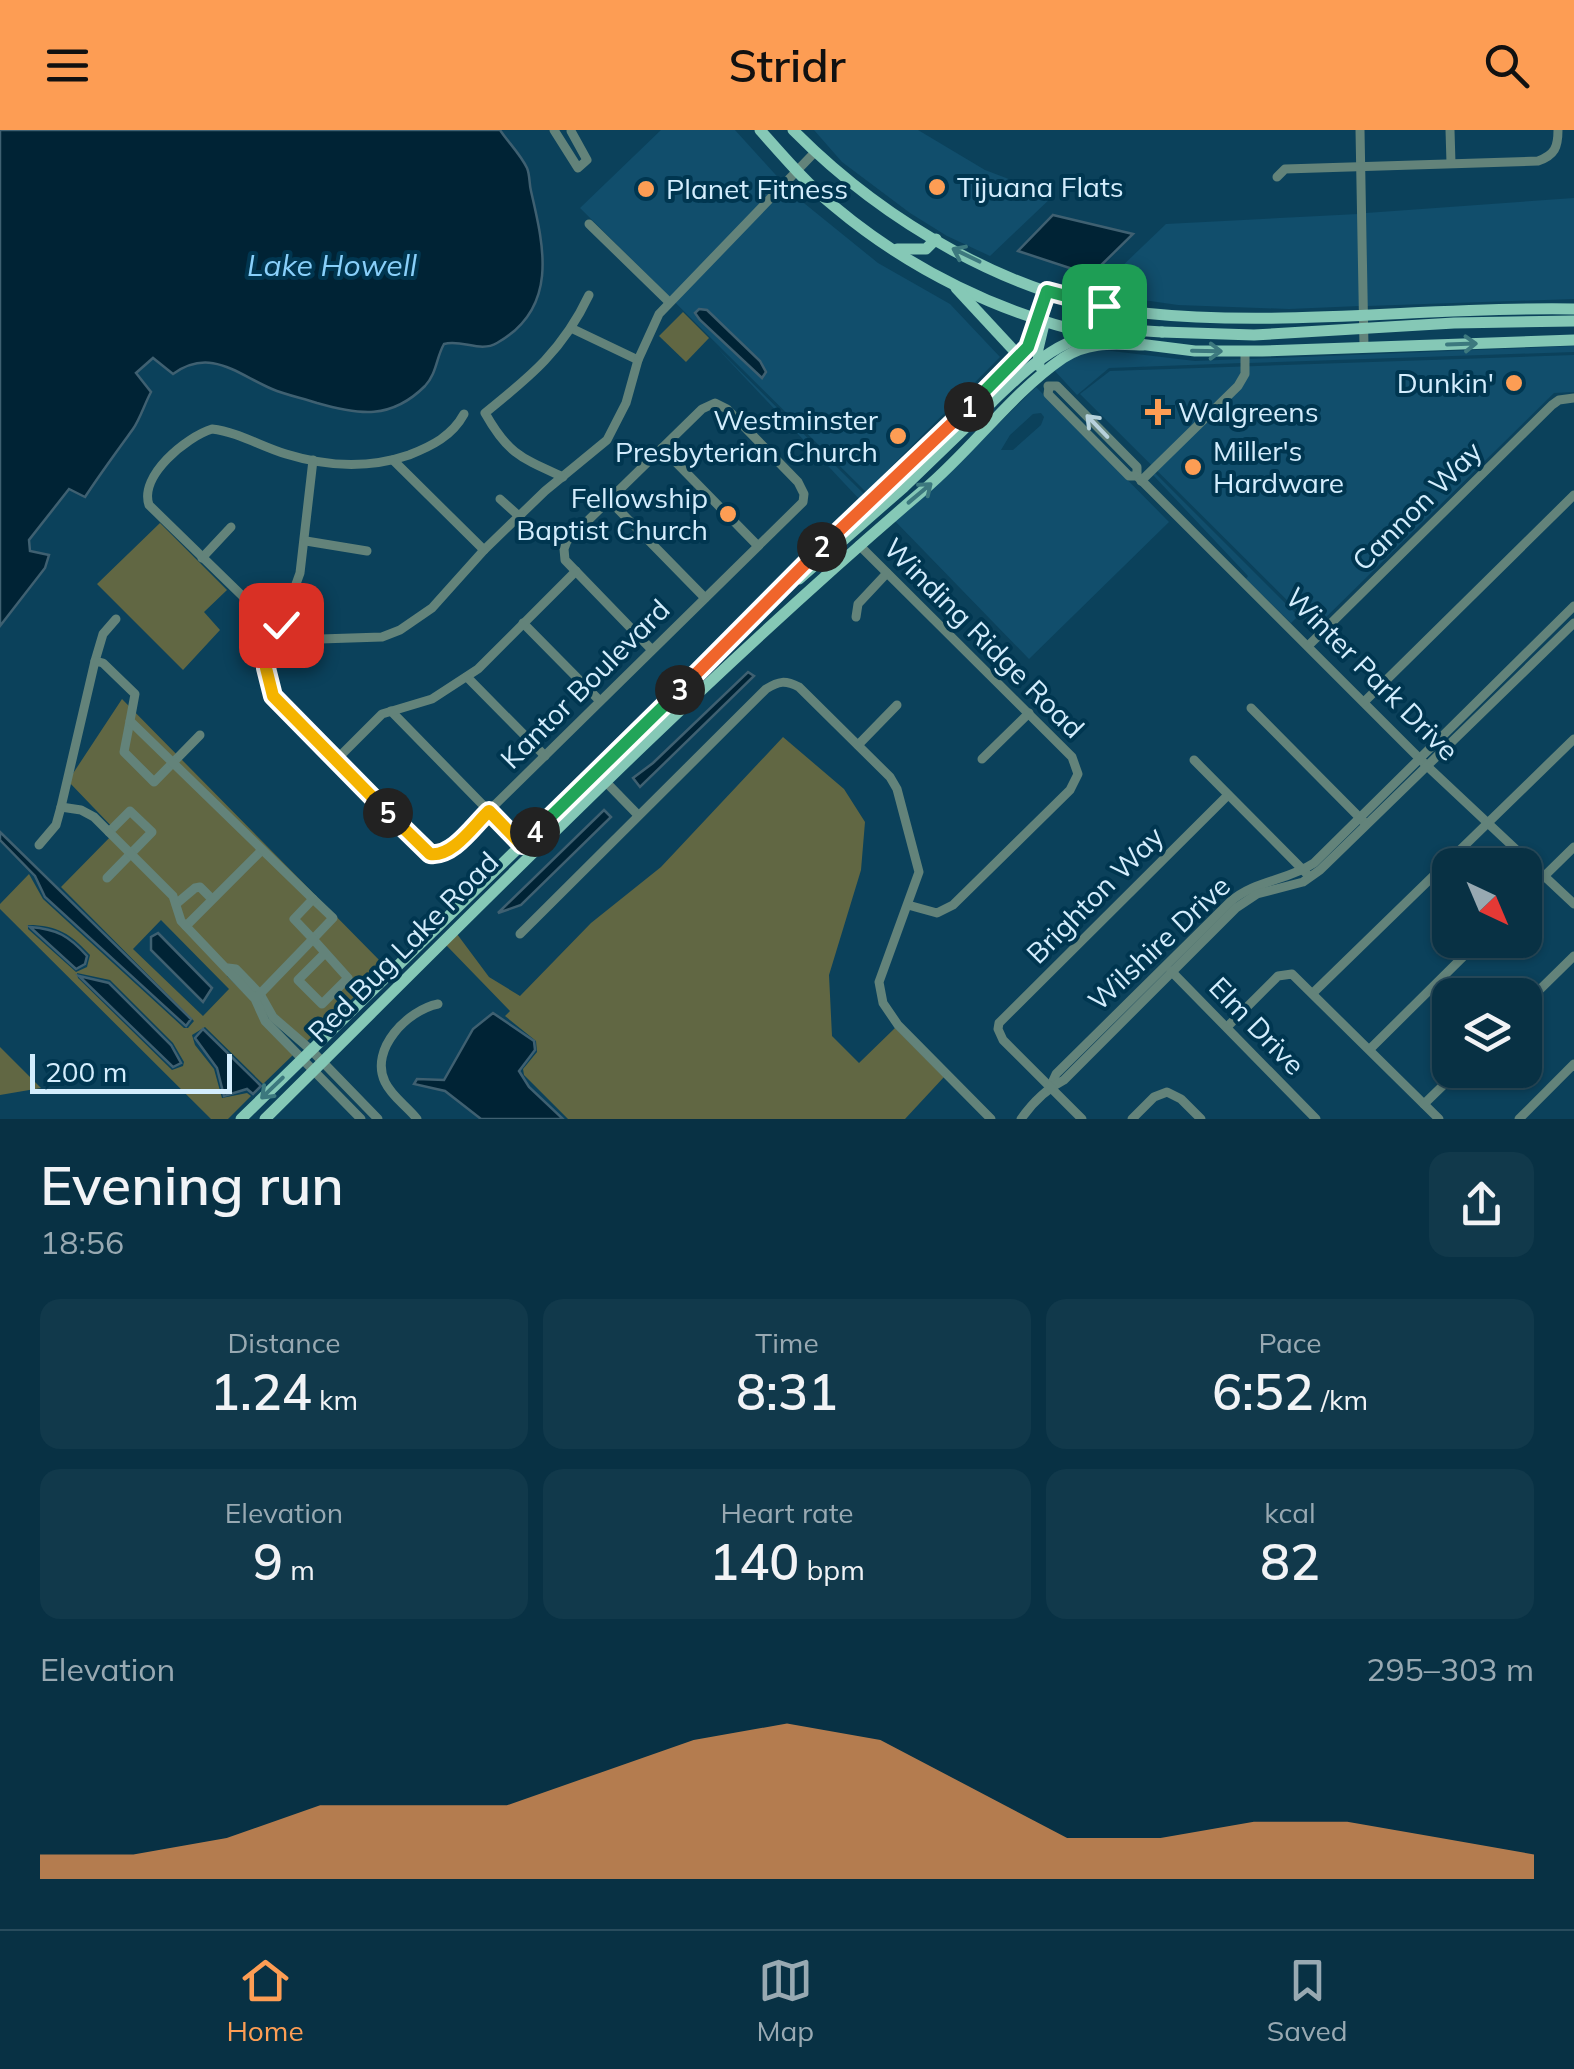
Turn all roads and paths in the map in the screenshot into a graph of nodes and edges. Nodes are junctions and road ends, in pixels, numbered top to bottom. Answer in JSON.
{"nodes":[{"id":1,"x":554,"y":130,"type":"edge"},
{"id":2,"x":572,"y":130,"type":"edge"},
{"id":3,"x":760,"y":130,"type":"edge"},
{"id":4,"x":793,"y":130,"type":"edge"},
{"id":5,"x":1360,"y":130,"type":"edge"},
{"id":6,"x":1450,"y":130,"type":"edge"},
{"id":7,"x":1558,"y":130,"type":"edge"},
{"id":8,"x":814,"y":152,"type":"junction"},
{"id":9,"x":1451,"y":163,"type":"junction"},
{"id":10,"x":1361,"y":166,"type":"junction"},
{"id":11,"x":797,"y":171,"type":"junction"},
{"id":12,"x":1278,"y":176,"type":"dead end"},
{"id":13,"x":589,"y":224,"type":"dead end"},
{"id":14,"x":936,"y":239,"type":"junction"},
{"id":15,"x":892,"y":249,"type":"junction"},
{"id":16,"x":953,"y":285,"type":"junction"},
{"id":17,"x":1050,"y":292,"type":"junction"},
{"id":18,"x":589,"y":296,"type":"dead end"},
{"id":19,"x":668,"y":301,"type":"junction"},
{"id":20,"x":1574,"y":308,"type":"edge"},
{"id":21,"x":1364,"y":315,"type":"junction"},
{"id":22,"x":1041,"y":320,"type":"junction"},
{"id":23,"x":1574,"y":321,"type":"edge"},
{"id":24,"x":573,"y":329,"type":"junction"},
{"id":25,"x":1364,"y":330,"type":"junction"},
{"id":26,"x":1574,"y":340,"type":"edge"},
{"id":27,"x":1143,"y":345,"type":"junction"},
{"id":28,"x":1364,"y":348,"type":"junction"},
{"id":29,"x":1246,"y":351,"type":"junction"},
{"id":30,"x":1020,"y":357,"type":"junction"},
{"id":31,"x":638,"y":360,"type":"junction"},
{"id":32,"x":1044,"y":382,"type":"junction"},
{"id":33,"x":1574,"y":398,"type":"edge"},
{"id":34,"x":464,"y":414,"type":"dead end"},
{"id":35,"x":662,"y":448,"type":"junction"},
{"id":36,"x":313,"y":460,"type":"junction"},
{"id":37,"x":393,"y":460,"type":"junction"},
{"id":38,"x":563,"y":477,"type":"junction"},
{"id":39,"x":1139,"y":478,"type":"junction"},
{"id":40,"x":1574,"y":495,"type":"edge"},
{"id":41,"x":500,"y":499,"type":"dead end"},
{"id":42,"x":609,"y":500,"type":"junction"},
{"id":43,"x":520,"y":517,"type":"junction"},
{"id":44,"x":231,"y":528,"type":"dead end"},
{"id":45,"x":306,"y":541,"type":"junction"},
{"id":46,"x":859,"y":545,"type":"junction"},
{"id":47,"x":758,"y":546,"type":"junction"},
{"id":48,"x":484,"y":550,"type":"junction"},
{"id":49,"x":367,"y":552,"type":"dead end"},
{"id":50,"x":202,"y":558,"type":"junction"},
{"id":51,"x":576,"y":571,"type":"junction"},
{"id":52,"x":887,"y":572,"type":"junction"},
{"id":53,"x":705,"y":598,"type":"junction"},
{"id":54,"x":1574,"y":606,"type":"edge"},
{"id":55,"x":856,"y":617,"type":"dead end"},
{"id":56,"x":116,"y":619,"type":"dead end"},
{"id":57,"x":523,"y":623,"type":"junction"},
{"id":58,"x":1574,"y":623,"type":"edge"},
{"id":59,"x":281,"y":625,"type":"junction"},
{"id":60,"x":1308,"y":646,"type":"junction"},
{"id":61,"x":652,"y":650,"type":"junction"},
{"id":62,"x":714,"y":656,"type":"junction"},
{"id":63,"x":95,"y":661,"type":"junction"},
{"id":64,"x":467,"y":677,"type":"junction"},
{"id":65,"x":1492,"y":695,"type":"junction"},
{"id":66,"x":600,"y":701,"type":"junction"},
{"id":67,"x":1364,"y":702,"type":"junction"},
{"id":68,"x":897,"y":706,"type":"dead end"},
{"id":69,"x":1251,"y":708,"type":"dead end"},
{"id":70,"x":391,"y":711,"type":"junction"},
{"id":71,"x":1028,"y":713,"type":"junction"},
{"id":72,"x":130,"y":721,"type":"junction"},
{"id":73,"x":200,"y":735,"type":"dead end"},
{"id":74,"x":1574,"y":738,"type":"edge"},
{"id":75,"x":858,"y":746,"type":"junction"},
{"id":76,"x":545,"y":756,"type":"junction"},
{"id":77,"x":336,"y":760,"type":"junction"},
{"id":78,"x":982,"y":760,"type":"dead end"},
{"id":79,"x":1194,"y":760,"type":"dead end"},
{"id":80,"x":173,"y":762,"type":"junction"},
{"id":81,"x":1424,"y":762,"type":"junction"},
{"id":82,"x":596,"y":772,"type":"junction"},
{"id":83,"x":607,"y":784,"type":"junction"},
{"id":84,"x":1228,"y":796,"type":"junction"},
{"id":85,"x":61,"y":807,"type":"junction"},
{"id":86,"x":489,"y":811,"type":"junction"},
{"id":87,"x":638,"y":816,"type":"junction"},
{"id":88,"x":1363,"y":821,"type":"junction"},
{"id":89,"x":1488,"y":823,"type":"junction"},
{"id":90,"x":109,"y":832,"type":"junction"},
{"id":91,"x":40,"y":844,"type":"dead end"},
{"id":92,"x":522,"y":845,"type":"junction"},
{"id":93,"x":1574,"y":847,"type":"edge"},
{"id":94,"x":262,"y":850,"type":"junction"},
{"id":95,"x":130,"y":854,"type":"junction"},
{"id":96,"x":1306,"y":873,"type":"junction"},
{"id":97,"x":1544,"y":876,"type":"junction"},
{"id":98,"x":108,"y":878,"type":"dead end"},
{"id":99,"x":313,"y":899,"type":"junction"},
{"id":100,"x":212,"y":900,"type":"junction"},
{"id":101,"x":176,"y":904,"type":"junction"},
{"id":102,"x":1574,"y":904,"type":"edge"},
{"id":103,"x":908,"y":905,"type":"junction"},
{"id":104,"x":467,"y":919,"type":"junction"},
{"id":105,"x":186,"y":926,"type":"junction"},
{"id":106,"x":520,"y":934,"type":"dead end"},
{"id":107,"x":313,"y":939,"type":"junction"},
{"id":108,"x":324,"y":953,"type":"junction"},
{"id":109,"x":1574,"y":956,"type":"edge"},
{"id":110,"x":1462,"y":958,"type":"edge"},
{"id":111,"x":1169,"y":968,"type":"junction"},
{"id":112,"x":1542,"y":987,"type":"edge"},
{"id":113,"x":1313,"y":993,"type":"junction"},
{"id":114,"x":257,"y":996,"type":"junction"},
{"id":115,"x":438,"y":1004,"type":"dead end"},
{"id":116,"x":1227,"y":1027,"type":"junction"},
{"id":117,"x":1370,"y":1049,"type":"junction"},
{"id":118,"x":307,"y":1054,"type":"junction"},
{"id":119,"x":1574,"y":1064,"type":"edge"},
{"id":120,"x":319,"y":1066,"type":"junction"},
{"id":121,"x":1050,"y":1087,"type":"junction"},
{"id":122,"x":1440,"y":1088,"type":"edge"},
{"id":123,"x":1424,"y":1104,"type":"junction"},
{"id":124,"x":241,"y":1119,"type":"edge"},
{"id":125,"x":264,"y":1119,"type":"edge"},
{"id":126,"x":360,"y":1119,"type":"edge"},
{"id":127,"x":378,"y":1119,"type":"edge"},
{"id":128,"x":417,"y":1119,"type":"edge"},
{"id":129,"x":991,"y":1119,"type":"edge"},
{"id":130,"x":1021,"y":1119,"type":"edge"},
{"id":131,"x":1082,"y":1119,"type":"edge"},
{"id":132,"x":1132,"y":1119,"type":"edge"},
{"id":133,"x":1200,"y":1119,"type":"edge"},
{"id":134,"x":1316,"y":1119,"type":"edge"},
{"id":135,"x":1439,"y":1119,"type":"edge"},
{"id":136,"x":1519,"y":1119,"type":"edge"}],
"edges":[{"from":1,"to":2,"type":"street"},
{"from":3,"to":11,"type":"main road"},
{"from":4,"to":8,"type":"main road"},
{"from":5,"to":10,"type":"street"},
{"from":6,"to":9,"type":"street"},
{"from":7,"to":9,"type":"street"},
{"from":8,"to":11,"type":"street"},
{"from":8,"to":14,"type":"main road"},
{"from":9,"to":10,"type":"street"},
{"from":10,"to":12,"type":"street"},
{"from":10,"to":21,"type":"street"},
{"from":11,"to":15,"type":"main road"},
{"from":11,"to":19,"type":"street"},
{"from":13,"to":19,"type":"street"},
{"from":14,"to":15,"type":"main road"},
{"from":17,"to":14,"type":"main road","one_way":true},
{"from":15,"to":16,"type":"main road"},
{"from":16,"to":22,"type":"main road"},
{"from":16,"to":30,"type":"main road","name":"Winter Park Drive"},
{"from":17,"to":21,"type":"main road"},
{"from":17,"to":22,"type":"main road","name":"Red Bug Lake Road"},
{"from":18,"to":24,"type":"street"},
{"from":19,"to":31,"type":"street"},
{"from":20,"to":21,"type":"main road"},
{"from":21,"to":25,"type":"street"},
{"from":22,"to":27,"type":"main road"},
{"from":22,"to":30,"type":"main road","name":"Red Bug Lake Road"},
{"from":22,"to":32,"type":"main road","name":"Red Bug Lake Road"},
{"from":23,"to":25,"type":"main road"},
{"from":24,"to":31,"type":"street"},
{"from":24,"to":38,"type":"street"},
{"from":25,"to":28,"type":"street"},
{"from":25,"to":62,"type":"main road","bridge":true},
{"from":28,"to":26,"type":"main road","one_way":true},
{"from":27,"to":29,"type":"main road","one_way":true},
{"from":27,"to":32,"type":"main road"},
{"from":28,"to":29,"type":"main road"},
{"from":29,"to":39,"type":"street"},
{"from":30,"to":32,"type":"street","name":"Winter Park Drive"},
{"from":30,"to":62,"type":"main road","name":"Red Bug Lake Road"},
{"from":31,"to":38,"type":"street"},
{"from":32,"to":39,"type":"street","name":"Winter Park Drive"},
{"from":46,"to":32,"type":"main road","name":"Red Bug Lake Road","one_way":true},
{"from":33,"to":60,"type":"street","name":"Cannon Way"},
{"from":34,"to":37,"type":"street"},
{"from":35,"to":42,"type":"street"},
{"from":35,"to":47,"type":"street"},
{"from":35,"to":47,"type":"street","name":"Kantor Boulevard"},
{"from":36,"to":37,"type":"street"},
{"from":36,"to":45,"type":"street"},
{"from":36,"to":50,"type":"street"},
{"from":37,"to":48,"type":"street"},
{"from":38,"to":43,"type":"street"},
{"from":39,"to":60,"type":"street","name":"Winter Park Drive"},
{"from":40,"to":67,"type":"street"},
{"from":41,"to":43,"type":"street"},
{"from":42,"to":51,"type":"street"},
{"from":42,"to":53,"type":"street"},
{"from":43,"to":48,"type":"street"},
{"from":44,"to":50,"type":"street"},
{"from":45,"to":49,"type":"street"},
{"from":45,"to":59,"type":"street"},
{"from":46,"to":52,"type":"street","name":"Winding Ridge Road"},
{"from":46,"to":83,"type":"main road","name":"Red Bug Lake Road"},
{"from":47,"to":53,"type":"street","name":"Kantor Boulevard"},
{"from":48,"to":59,"type":"street"},
{"from":50,"to":59,"type":"street"},
{"from":51,"to":57,"type":"street"},
{"from":51,"to":61,"type":"street"},
{"from":52,"to":55,"type":"street"},
{"from":52,"to":71,"type":"street","name":"Winding Ridge Road"},
{"from":53,"to":61,"type":"street","name":"Kantor Boulevard"},
{"from":54,"to":65,"type":"street","name":"Wilshire Drive"},
{"from":56,"to":63,"type":"street"},
{"from":57,"to":64,"type":"street"},
{"from":57,"to":66,"type":"street"},
{"from":58,"to":65,"type":"street","name":"Wilshire Drive"},
{"from":59,"to":77,"type":"street","name":"Kantor Boulevard"},
{"from":60,"to":67,"type":"street","name":"Winter Park Drive"},
{"from":61,"to":66,"type":"street","name":"Kantor Boulevard"},
{"from":62,"to":82,"type":"main road","name":"Red Bug Lake Road"},
{"from":63,"to":72,"type":"street"},
{"from":63,"to":85,"type":"street"},
{"from":64,"to":70,"type":"street"},
{"from":64,"to":76,"type":"street"},
{"from":65,"to":81,"type":"street","name":"Wilshire Drive"},
{"from":66,"to":76,"type":"street","name":"Kantor Boulevard"},
{"from":67,"to":81,"type":"street","name":"Winter Park Drive"},
{"from":68,"to":75,"type":"street"},
{"from":69,"to":88,"type":"street"},
{"from":70,"to":77,"type":"street"},
{"from":70,"to":86,"type":"street"},
{"from":71,"to":78,"type":"street"},
{"from":71,"to":103,"type":"street","name":"Winding Ridge Road"},
{"from":72,"to":80,"type":"street"},
{"from":72,"to":80,"type":"street"},
{"from":73,"to":80,"type":"street"},
{"from":74,"to":89,"type":"street"},
{"from":75,"to":87,"type":"street"},
{"from":75,"to":103,"type":"street"},
{"from":76,"to":86,"type":"street","name":"Kantor Boulevard"},
{"from":77,"to":86,"type":"street","name":"Kantor Boulevard"},
{"from":79,"to":84,"type":"street"},
{"from":80,"to":94,"type":"street"},
{"from":81,"to":88,"type":"street","name":"Wilshire Drive"},
{"from":81,"to":89,"type":"street","name":"Winter Park Drive"},
{"from":82,"to":83,"type":"street"},
{"from":82,"to":92,"type":"main road","name":"Red Bug Lake Road"},
{"from":83,"to":87,"type":"street"},
{"from":83,"to":104,"type":"main road","name":"Red Bug Lake Road"},
{"from":84,"to":96,"type":"street"},
{"from":84,"to":121,"type":"street","name":"Brighton Way"},
{"from":85,"to":90,"type":"street"},
{"from":85,"to":91,"type":"street"},
{"from":86,"to":92,"type":"street"},
{"from":87,"to":106,"type":"street"},
{"from":88,"to":96,"type":"street","name":"Wilshire Drive"},
{"from":89,"to":97,"type":"street","name":"Winter Park Drive"},
{"from":89,"to":113,"type":"street"},
{"from":90,"to":95,"type":"street"},
{"from":90,"to":95,"type":"street"},
{"from":92,"to":104,"type":"main road"},
{"from":92,"to":118,"type":"main road","name":"Red Bug Lake Road"},
{"from":93,"to":97,"type":"street"},
{"from":94,"to":99,"type":"street"},
{"from":94,"to":100,"type":"street"},
{"from":95,"to":98,"type":"street"},
{"from":95,"to":101,"type":"street"},
{"from":96,"to":111,"type":"street","name":"Wilshire Drive"},
{"from":97,"to":102,"type":"street","name":"Winter Park Drive"},
{"from":99,"to":107,"type":"street"},
{"from":99,"to":107,"type":"street"},
{"from":100,"to":101,"type":"street"},
{"from":100,"to":105,"type":"street"},
{"from":101,"to":105,"type":"street"},
{"from":103,"to":129,"type":"street"},
{"from":104,"to":120,"type":"main road","name":"Red Bug Lake Road"},
{"from":105,"to":114,"type":"street"},
{"from":107,"to":108,"type":"street"},
{"from":107,"to":114,"type":"street"},
{"from":108,"to":108,"type":"street"},
{"from":109,"to":112,"type":"street"},
{"from":110,"to":117,"type":"street"},
{"from":111,"to":116,"type":"street","name":"Elm Drive"},
{"from":111,"to":121,"type":"street","name":"Wilshire Drive"},
{"from":113,"to":116,"type":"street"},
{"from":113,"to":117,"type":"street"},
{"from":114,"to":118,"type":"street"},
{"from":115,"to":128,"type":"street"},
{"from":116,"to":134,"type":"street","name":"Elm Drive"},
{"from":117,"to":123,"type":"street"},
{"from":118,"to":120,"type":"street"},
{"from":118,"to":124,"type":"main road","name":"Red Bug Lake Road","one_way":true},
{"from":119,"to":136,"type":"street"},
{"from":120,"to":125,"type":"main road","name":"Red Bug Lake Road"},
{"from":120,"to":126,"type":"street"},
{"from":120,"to":127,"type":"street"},
{"from":121,"to":130,"type":"street","name":"Wilshire Drive"},
{"from":121,"to":131,"type":"street"},
{"from":122,"to":123,"type":"street"},
{"from":123,"to":135,"type":"street"},
{"from":132,"to":133,"type":"street"}]}
